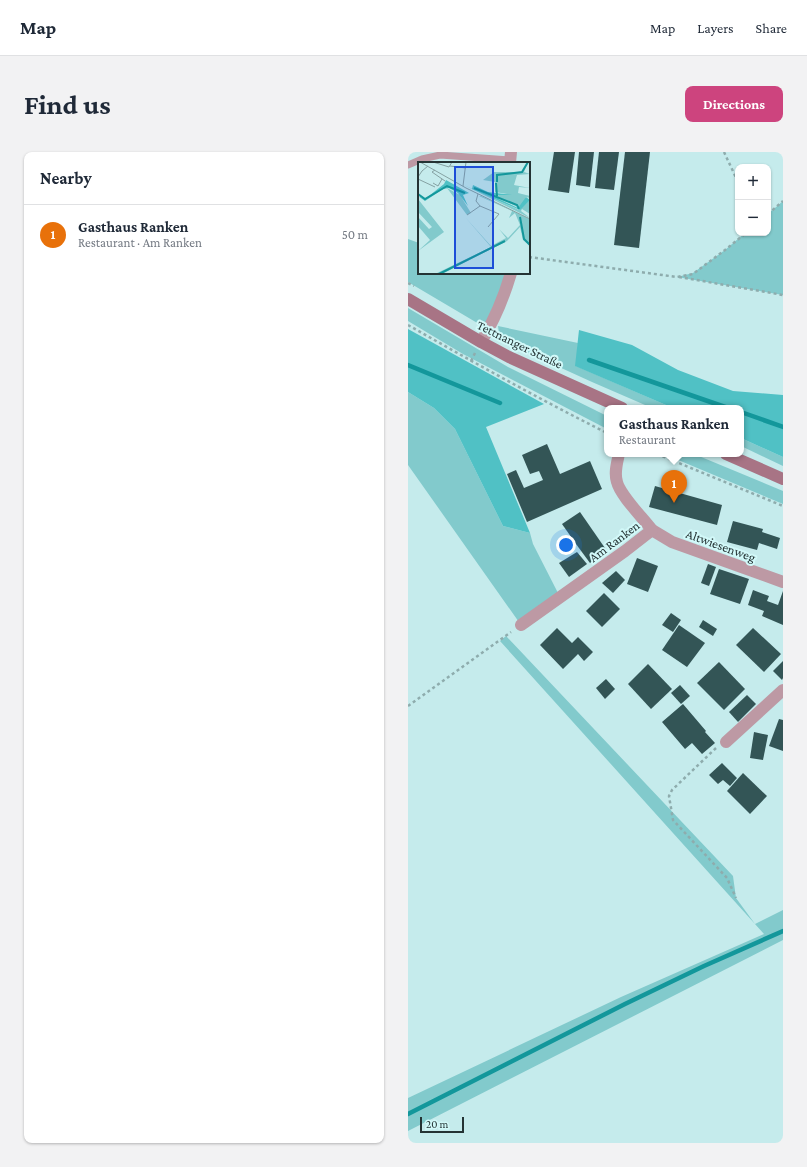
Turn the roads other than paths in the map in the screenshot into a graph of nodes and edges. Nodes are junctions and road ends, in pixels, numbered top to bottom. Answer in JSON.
{"nodes":[{"id":1,"x":510,"y":158,"type":"edge"},
{"id":2,"x":408,"y":165,"type":"edge"},
{"id":3,"x":511,"y":274,"type":"edge"},
{"id":4,"x":408,"y":299,"type":"edge"},
{"id":5,"x":481,"y":342,"type":"junction"},
{"id":6,"x":615,"y":405,"type":"edge"},
{"id":7,"x":618,"y":457,"type":"edge"},
{"id":8,"x":733,"y":457,"type":"edge"},
{"id":9,"x":783,"y":480,"type":"edge"},
{"id":10,"x":652,"y":530,"type":"junction"},
{"id":11,"x":783,"y":582,"type":"edge"},
{"id":12,"x":521,"y":625,"type":"road end"},
{"id":13,"x":783,"y":690,"type":"edge"},
{"id":14,"x":726,"y":742,"type":"road end"}],
"edges":[{"from":1,"to":2,"type":"lane"},
{"from":3,"to":5,"type":"street"},
{"from":4,"to":5,"type":"main road","name":"Tettnanger Straße"},
{"from":5,"to":6,"type":"main road","name":"Tettnanger Straße"},
{"from":7,"to":10,"type":"street","name":"Am Ranken"},
{"from":8,"to":9,"type":"main road"},
{"from":10,"to":11,"type":"street","name":"Altwiesenweg"},
{"from":10,"to":12,"type":"street","name":"Am Ranken"},
{"from":13,"to":14,"type":"street"}]}
